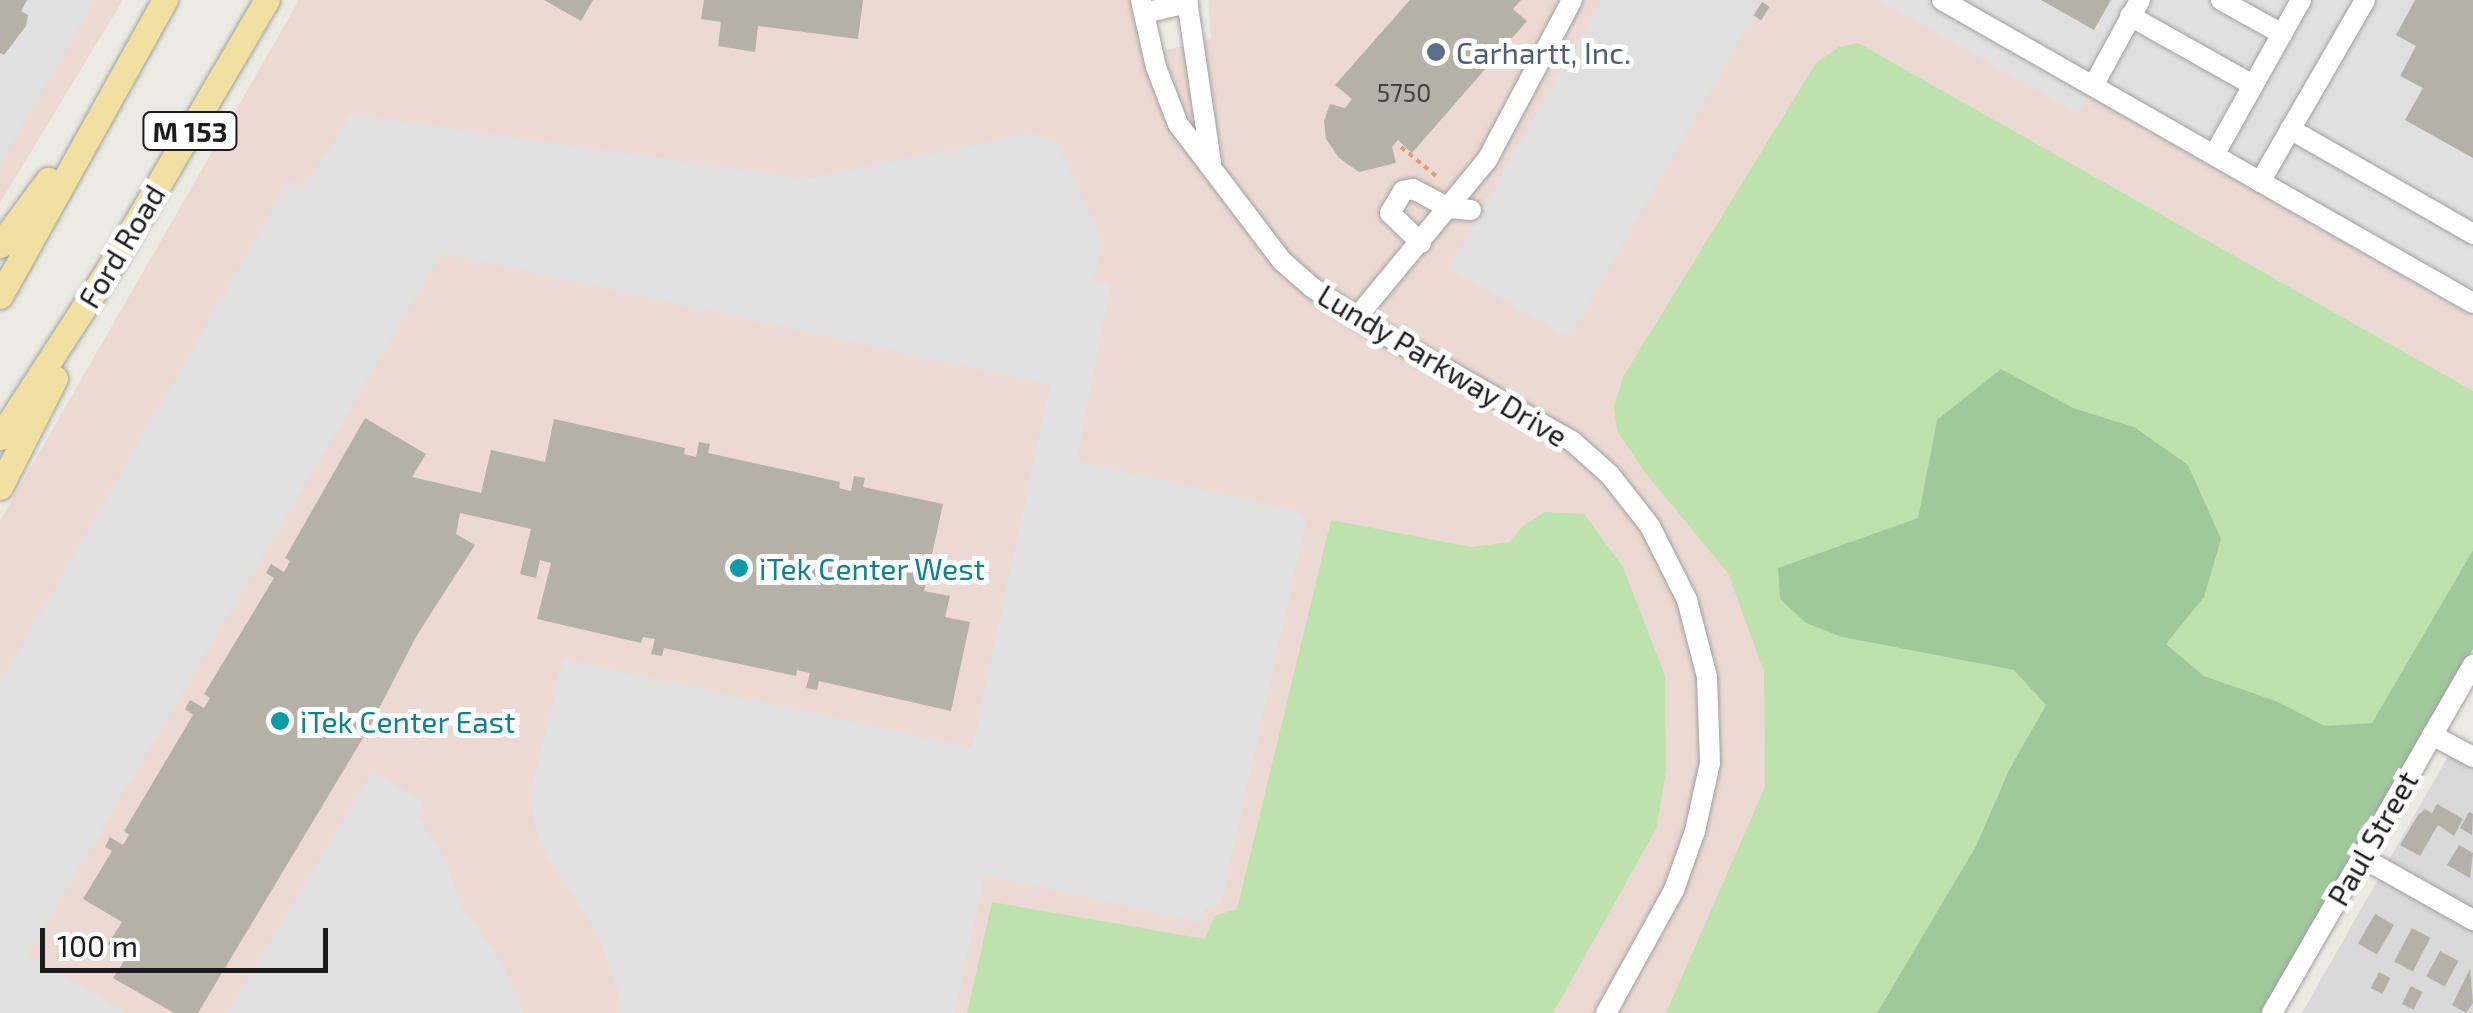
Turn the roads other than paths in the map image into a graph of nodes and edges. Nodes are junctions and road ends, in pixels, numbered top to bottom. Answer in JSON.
{"nodes":[{"id":1,"x":165,"y":0,"type":"edge"},
{"id":2,"x":267,"y":0,"type":"edge"},
{"id":3,"x":1572,"y":0,"type":"edge"},
{"id":4,"x":1942,"y":0,"type":"edge"},
{"id":5,"x":2222,"y":0,"type":"edge"},
{"id":6,"x":2301,"y":0,"type":"edge"},
{"id":7,"x":2365,"y":0,"type":"edge"},
{"id":8,"x":1188,"y":1,"type":"edge"},
{"id":9,"x":1142,"y":6,"type":"edge"},
{"id":10,"x":2135,"y":8,"type":"edge"},
{"id":11,"x":2282,"y":34,"type":"junction"},
{"id":12,"x":2254,"y":85,"type":"junction"},
{"id":13,"x":2093,"y":86,"type":"junction"},
{"id":14,"x":108,"y":99,"type":"junction"},
{"id":15,"x":2290,"y":129,"type":"junction"},
{"id":16,"x":2214,"y":155,"type":"junction"},
{"id":17,"x":1212,"y":170,"type":"junction"},
{"id":18,"x":2260,"y":182,"type":"junction"},
{"id":19,"x":1460,"y":209,"type":"junction"},
{"id":20,"x":2473,"y":234,"type":"edge"},
{"id":21,"x":1421,"y":242,"type":"junction"},
{"id":22,"x":0,"y":245,"type":"edge"},
{"id":23,"x":114,"y":262,"type":"junction"},
{"id":24,"x":0,"y":296,"type":"edge"},
{"id":25,"x":2473,"y":303,"type":"edge"},
{"id":26,"x":1357,"y":317,"type":"junction"},
{"id":27,"x":0,"y":437,"type":"edge"},
{"id":28,"x":0,"y":487,"type":"edge"},
{"id":29,"x":2473,"y":665,"type":"edge"},
{"id":30,"x":2432,"y":734,"type":"junction"},
{"id":31,"x":2473,"y":758,"type":"edge"},
{"id":32,"x":2361,"y":857,"type":"junction"},
{"id":33,"x":2473,"y":920,"type":"edge"},
{"id":34,"x":1606,"y":1013,"type":"edge"},
{"id":35,"x":2272,"y":1013,"type":"edge"}],
"edges":[{"from":1,"to":14,"type":"main road","number":"M 153"},
{"from":2,"to":23,"type":"main road","name":"Ford Road","number":"M 153"},
{"from":3,"to":19,"type":"street"},
{"from":4,"to":13,"type":"street"},
{"from":5,"to":11,"type":"street"},
{"from":6,"to":11,"type":"street"},
{"from":7,"to":15,"type":"street"},
{"from":8,"to":9,"type":"street"},
{"from":8,"to":17,"type":"street","name":"Lundy Parkway Drive"},
{"from":9,"to":17,"type":"street","name":"Lundy Parkway Drive"},
{"from":10,"to":12,"type":"street"},
{"from":10,"to":13,"type":"street"},
{"from":11,"to":12,"type":"street"},
{"from":12,"to":16,"type":"street"},
{"from":13,"to":16,"type":"street"},
{"from":14,"to":22,"type":"main road"},
{"from":14,"to":24,"type":"main road","number":"M 153"},
{"from":15,"to":18,"type":"street"},
{"from":15,"to":20,"type":"street"},
{"from":16,"to":18,"type":"street"},
{"from":17,"to":26,"type":"street","name":"Lundy Parkway Drive"},
{"from":18,"to":25,"type":"street"},
{"from":19,"to":21,"type":"street"},
{"from":19,"to":21,"type":"street"},
{"from":21,"to":26,"type":"street"},
{"from":23,"to":27,"type":"main road","name":"Ford Road","number":"M 153"},
{"from":23,"to":28,"type":"main road"},
{"from":26,"to":34,"type":"street","name":"Lundy Parkway Drive"},
{"from":29,"to":30,"type":"street","name":"Paul Street"},
{"from":30,"to":31,"type":"street"},
{"from":30,"to":32,"type":"street","name":"Paul Street"},
{"from":32,"to":33,"type":"street"},
{"from":32,"to":35,"type":"street","name":"Paul Street"}]}
